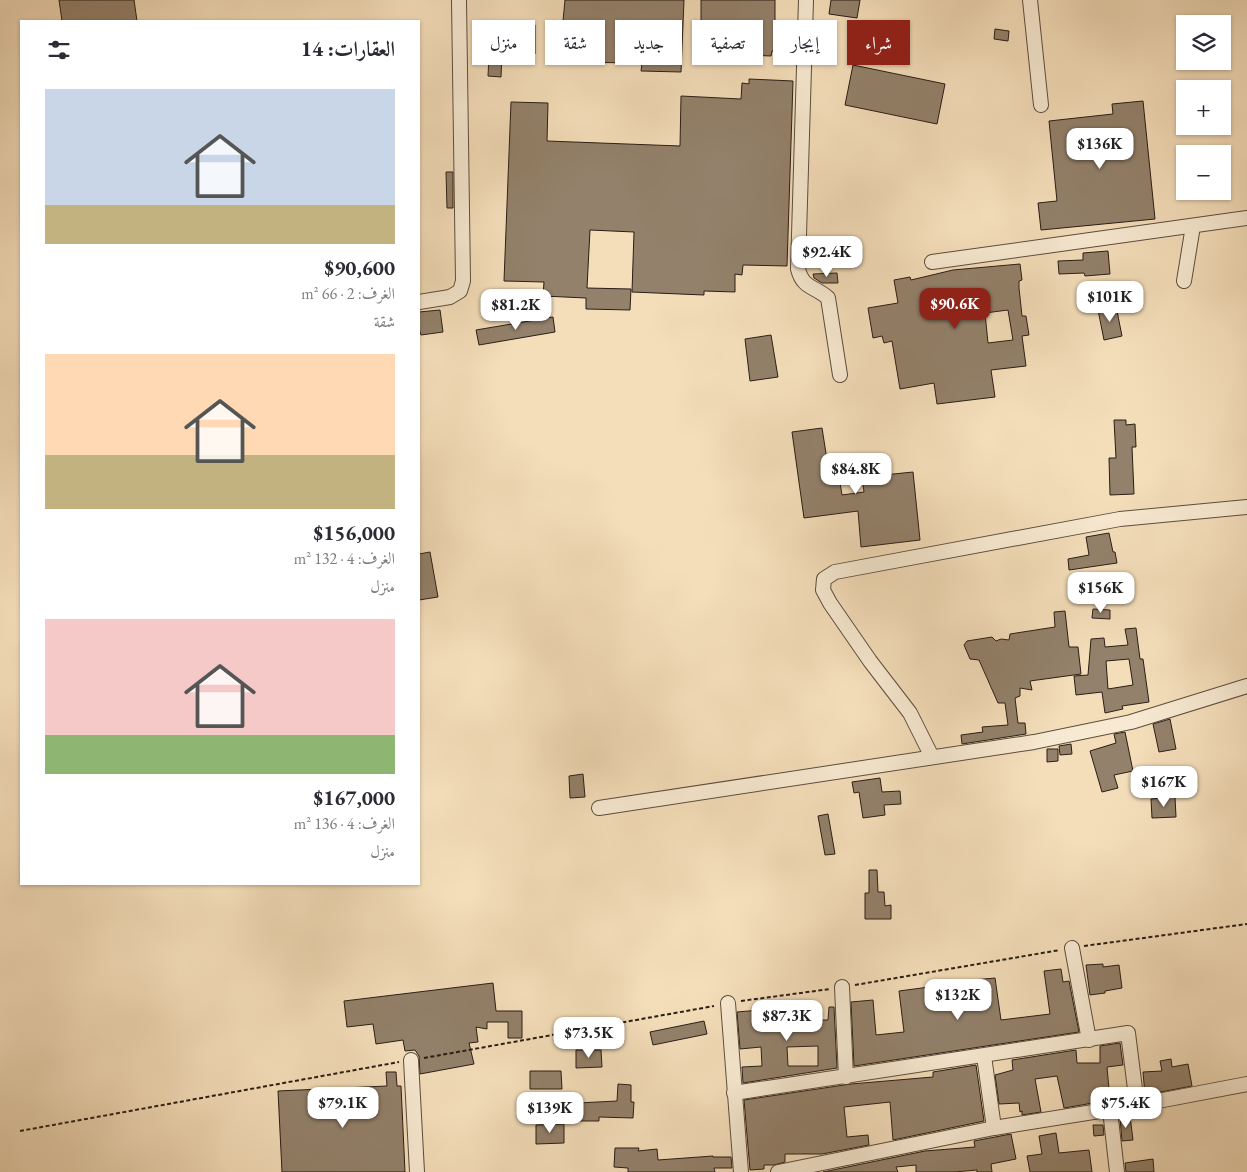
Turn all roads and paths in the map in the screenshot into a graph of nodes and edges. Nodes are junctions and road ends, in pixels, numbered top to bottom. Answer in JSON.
{"nodes":[{"id":1,"x":459,"y":0,"type":"edge"},
{"id":2,"x":806,"y":0,"type":"edge"},
{"id":3,"x":1030,"y":0,"type":"edge"},
{"id":4,"x":1041,"y":105,"type":"dead end"},
{"id":5,"x":1247,"y":218,"type":"edge"},
{"id":6,"x":1193,"y":226,"type":"junction"},
{"id":7,"x":932,"y":262,"type":"dead end"},
{"id":8,"x":1184,"y":281,"type":"dead end"},
{"id":9,"x":420,"y":302,"type":"edge"},
{"id":10,"x":840,"y":375,"type":"dead end"},
{"id":11,"x":1247,"y":507,"type":"edge"},
{"id":12,"x":1247,"y":686,"type":"edge"},
{"id":13,"x":932,"y":758,"type":"junction"},
{"id":14,"x":599,"y":808,"type":"dead end"},
{"id":15,"x":1247,"y":924,"type":"edge"},
{"id":16,"x":1072,"y":948,"type":"junction"},
{"id":17,"x":842,"y":987,"type":"junction"},
{"id":18,"x":728,"y":1003,"type":"junction"},
{"id":19,"x":1089,"y":1040,"type":"junction"},
{"id":20,"x":984,"y":1056,"type":"junction"},
{"id":21,"x":411,"y":1060,"type":"junction"},
{"id":22,"x":846,"y":1077,"type":"junction"},
{"id":23,"x":1247,"y":1084,"type":"edge"},
{"id":24,"x":734,"y":1093,"type":"junction"},
{"id":25,"x":1137,"y":1105,"type":"junction"},
{"id":26,"x":1110,"y":1110,"type":"junction"},
{"id":27,"x":994,"y":1128,"type":"junction"},
{"id":28,"x":20,"y":1131,"type":"dead end"},
{"id":29,"x":417,"y":1172,"type":"edge"},
{"id":30,"x":741,"y":1172,"type":"edge"},
{"id":31,"x":778,"y":1172,"type":"edge"},
{"id":32,"x":1117,"y":1172,"type":"edge"}],
"edges":[{"from":1,"to":9,"type":"street"},
{"from":2,"to":10,"type":"street"},
{"from":3,"to":4,"type":"street"},
{"from":5,"to":6,"type":"street"},
{"from":6,"to":7,"type":"street"},
{"from":6,"to":8,"type":"street"},
{"from":11,"to":13,"type":"street"},
{"from":12,"to":13,"type":"street"},
{"from":13,"to":14,"type":"street"},
{"from":15,"to":16,"type":"path"},
{"from":16,"to":17,"type":"path"},
{"from":16,"to":19,"type":"street"},
{"from":17,"to":18,"type":"path"},
{"from":17,"to":22,"type":"street"},
{"from":18,"to":21,"type":"path"},
{"from":18,"to":24,"type":"street"},
{"from":19,"to":20,"type":"street"},
{"from":19,"to":25,"type":"street"},
{"from":20,"to":22,"type":"street"},
{"from":20,"to":27,"type":"street"},
{"from":21,"to":28,"type":"path"},
{"from":21,"to":29,"type":"street"},
{"from":22,"to":24,"type":"street"},
{"from":23,"to":25,"type":"street"},
{"from":24,"to":30,"type":"street"},
{"from":25,"to":26,"type":"street"},
{"from":26,"to":27,"type":"street"},
{"from":26,"to":32,"type":"street"},
{"from":27,"to":31,"type":"street"}]}
